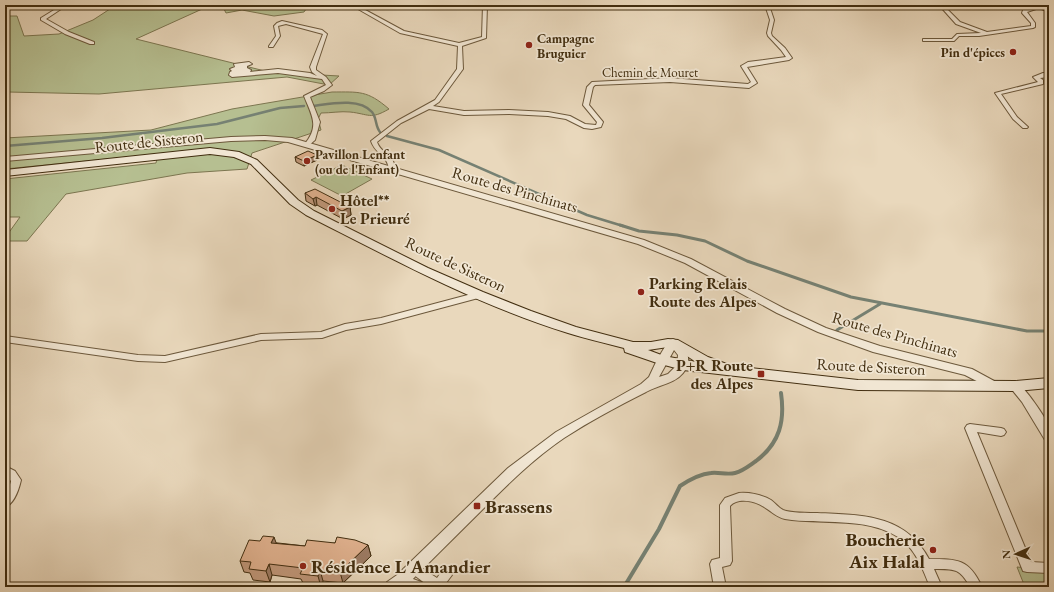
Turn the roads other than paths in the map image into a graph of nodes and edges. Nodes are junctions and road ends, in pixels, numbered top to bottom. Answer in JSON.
{"nodes":[{"id":1,"x":65,"y":5,"type":"edge"},
{"id":2,"x":353,"y":5,"type":"edge"},
{"id":3,"x":485,"y":5,"type":"edge"},
{"id":4,"x":767,"y":5,"type":"edge"},
{"id":5,"x":941,"y":5,"type":"edge"},
{"id":6,"x":1037,"y":6,"type":"edge"},
{"id":7,"x":1044,"y":7,"type":"edge"},
{"id":8,"x":1049,"y":7,"type":"edge"},
{"id":9,"x":1030,"y":10,"type":"junction"},
{"id":10,"x":1049,"y":11,"type":"edge"},
{"id":11,"x":988,"y":34,"type":"junction"},
{"id":12,"x":925,"y":40,"type":"dead end"},
{"id":13,"x":92,"y":44,"type":"dead end"},
{"id":14,"x":460,"y":45,"type":"junction"},
{"id":15,"x":271,"y":46,"type":"dead end"},
{"id":16,"x":249,"y":64,"type":"dead end"},
{"id":17,"x":1049,"y":75,"type":"edge"},
{"id":18,"x":324,"y":78,"type":"junction"},
{"id":19,"x":428,"y":108,"type":"junction"},
{"id":20,"x":1025,"y":127,"type":"dead end"},
{"id":21,"x":307,"y":145,"type":"junction"},
{"id":22,"x":5,"y":159,"type":"edge"},
{"id":23,"x":392,"y":170,"type":"junction"},
{"id":24,"x":5,"y":172,"type":"edge"},
{"id":25,"x":479,"y":295,"type":"junction"},
{"id":26,"x":5,"y":339,"type":"edge"},
{"id":27,"x":608,"y":340,"type":"junction"},
{"id":28,"x":682,"y":349,"type":"junction"},
{"id":29,"x":662,"y":362,"type":"junction"},
{"id":30,"x":681,"y":368,"type":"junction"},
{"id":31,"x":727,"y":369,"type":"junction"},
{"id":32,"x":1049,"y":383,"type":"edge"},
{"id":33,"x":992,"y":385,"type":"junction"},
{"id":34,"x":1015,"y":386,"type":"junction"},
{"id":35,"x":643,"y":388,"type":"junction"},
{"id":36,"x":1001,"y":432,"type":"dead end"},
{"id":37,"x":1049,"y":437,"type":"edge"},
{"id":38,"x":5,"y":470,"type":"edge"},
{"id":39,"x":5,"y":503,"type":"edge"},
{"id":40,"x":927,"y":564,"type":"junction"},
{"id":41,"x":414,"y":568,"type":"junction"},
{"id":42,"x":1049,"y":568,"type":"edge"},
{"id":43,"x":446,"y":575,"type":"dead end"},
{"id":44,"x":396,"y":585,"type":"edge"},
{"id":45,"x":437,"y":586,"type":"edge"},
{"id":46,"x":420,"y":587,"type":"edge"},
{"id":47,"x":720,"y":587,"type":"edge"},
{"id":48,"x":936,"y":587,"type":"edge"},
{"id":49,"x":976,"y":587,"type":"edge"}],
"edges":[{"from":1,"to":13,"type":"street"},
{"from":2,"to":14,"type":"street"},
{"from":3,"to":14,"type":"street"},
{"from":4,"to":19,"type":"street","name":"Chemin de Mouret"},
{"from":5,"to":11,"type":"street"},
{"from":6,"to":7,"type":"street"},
{"from":6,"to":9,"type":"street"},
{"from":7,"to":8,"type":"street"},
{"from":7,"to":9,"type":"street"},
{"from":7,"to":10,"type":"street"},
{"from":9,"to":11,"type":"street"},
{"from":11,"to":12,"type":"street"},
{"from":14,"to":19,"type":"street"},
{"from":15,"to":18,"type":"street"},
{"from":16,"to":18,"type":"street"},
{"from":17,"to":20,"type":"street"},
{"from":18,"to":21,"type":"street"},
{"from":19,"to":23,"type":"street"},
{"from":21,"to":22,"type":"street","name":"Route des Pinchinats"},
{"from":21,"to":23,"type":"street","name":"Route des Pinchinats"},
{"from":23,"to":33,"type":"street","name":"Route des Pinchinats"},
{"from":24,"to":25,"type":"main road","name":"Route de Sisteron"},
{"from":25,"to":26,"type":"street"},
{"from":25,"to":27,"type":"main road","name":"Route de Sisteron"},
{"from":27,"to":28,"type":"main road","name":"Route de Sisteron"},
{"from":27,"to":29,"type":"main road","name":"Route de Sisteron"},
{"from":28,"to":29,"type":"street"},
{"from":28,"to":29,"type":"street"},
{"from":28,"to":30,"type":"street"},
{"from":28,"to":31,"type":"main road","name":"Route de Sisteron"},
{"from":29,"to":30,"type":"main road","name":"Route de Sisteron"},
{"from":29,"to":35,"type":"street"},
{"from":30,"to":31,"type":"main road","name":"Route de Sisteron"},
{"from":30,"to":35,"type":"street"},
{"from":31,"to":33,"type":"main road","name":"Route de Sisteron"},
{"from":32,"to":34,"type":"main road","name":"Route de Sisteron"},
{"from":33,"to":34,"type":"main road","name":"Route de Sisteron"},
{"from":34,"to":37,"type":"street"},
{"from":35,"to":41,"type":"street"},
{"from":36,"to":42,"type":"street"},
{"from":38,"to":39,"type":"street"},
{"from":40,"to":47,"type":"street"},
{"from":40,"to":48,"type":"street"},
{"from":40,"to":49,"type":"street"},
{"from":41,"to":44,"type":"street"},
{"from":41,"to":45,"type":"street"},
{"from":43,"to":45,"type":"street"},
{"from":44,"to":46,"type":"street"}]}
